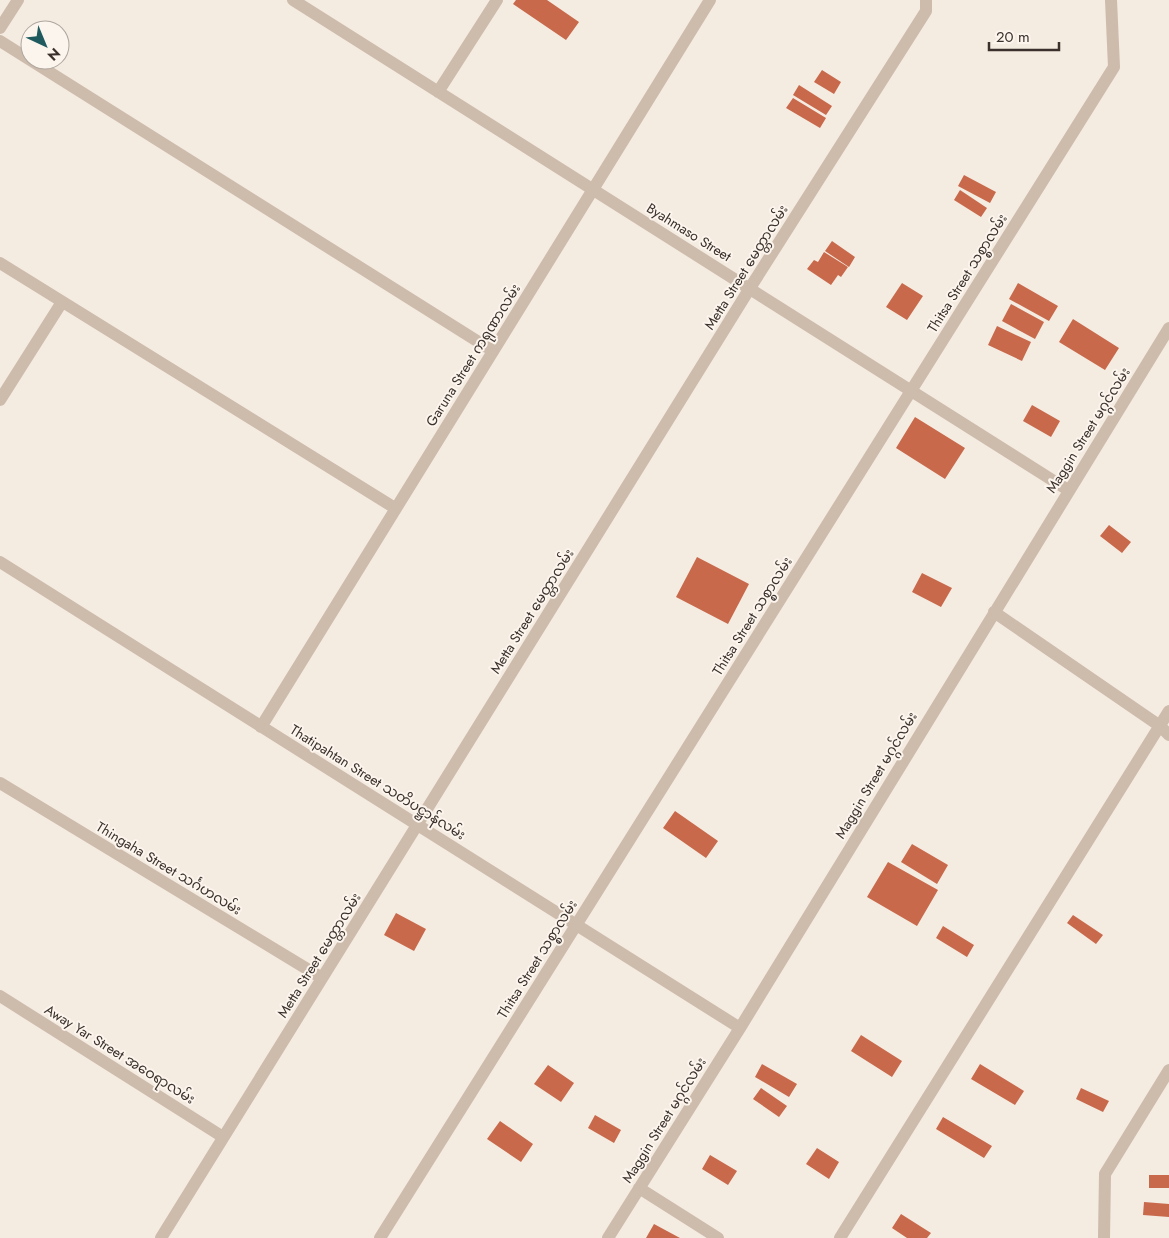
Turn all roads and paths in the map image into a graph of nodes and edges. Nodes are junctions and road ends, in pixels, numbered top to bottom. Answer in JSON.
{"nodes":[{"id":1,"x":18,"y":0,"type":"edge"},
{"id":2,"x":293,"y":0,"type":"edge"},
{"id":3,"x":497,"y":0,"type":"edge"},
{"id":4,"x":710,"y":0,"type":"edge"},
{"id":5,"x":926,"y":0,"type":"edge"},
{"id":6,"x":1111,"y":0,"type":"edge"},
{"id":7,"x":0,"y":28,"type":"edge"},
{"id":8,"x":0,"y":41,"type":"edge"},
{"id":9,"x":438,"y":92,"type":"junction"},
{"id":10,"x":594,"y":190,"type":"junction"},
{"id":11,"x":0,"y":263,"type":"edge"},
{"id":12,"x":750,"y":288,"type":"junction"},
{"id":13,"x":62,"y":302,"type":"junction"},
{"id":14,"x":1169,"y":328,"type":"edge"},
{"id":15,"x":494,"y":351,"type":"junction"},
{"id":16,"x":911,"y":390,"type":"junction"},
{"id":17,"x":0,"y":400,"type":"edge"},
{"id":18,"x":1068,"y":490,"type":"junction"},
{"id":19,"x":395,"y":508,"type":"junction"},
{"id":20,"x":0,"y":562,"type":"edge"},
{"id":21,"x":994,"y":612,"type":"junction"},
{"id":22,"x":1169,"y":711,"type":"edge"},
{"id":23,"x":261,"y":727,"type":"junction"},
{"id":24,"x":1164,"y":730,"type":"edge"},
{"id":25,"x":0,"y":783,"type":"edge"},
{"id":26,"x":417,"y":825,"type":"junction"},
{"id":27,"x":576,"y":925,"type":"junction"},
{"id":28,"x":322,"y":978,"type":"junction"},
{"id":29,"x":0,"y":996,"type":"edge"},
{"id":30,"x":740,"y":1028,"type":"junction"},
{"id":31,"x":1169,"y":1070,"type":"edge"},
{"id":32,"x":224,"y":1137,"type":"junction"},
{"id":33,"x":639,"y":1188,"type":"junction"},
{"id":34,"x":161,"y":1238,"type":"edge"},
{"id":35,"x":380,"y":1238,"type":"edge"},
{"id":36,"x":608,"y":1238,"type":"edge"},
{"id":37,"x":718,"y":1238,"type":"edge"},
{"id":38,"x":840,"y":1238,"type":"edge"},
{"id":39,"x":1104,"y":1238,"type":"edge"}],
"edges":[{"from":1,"to":7,"type":"street"},
{"from":2,"to":9,"type":"street","name":"Byahmaso Street"},
{"from":3,"to":9,"type":"street"},
{"from":4,"to":10,"type":"street","name":"Garuna Street ကရုဏာလမ်း"},
{"from":5,"to":12,"type":"street","name":"Metta Street မေတ္တာလမ်း"},
{"from":6,"to":16,"type":"street","name":"Thitsa Street သစ္စာလမ်း"},
{"from":8,"to":15,"type":"street"},
{"from":9,"to":10,"type":"street","name":"Byahmaso Street"},
{"from":10,"to":12,"type":"street","name":"Byahmaso Street"},
{"from":10,"to":15,"type":"street","name":"Garuna Street ကရုဏာလမ်း"},
{"from":11,"to":13,"type":"street"},
{"from":12,"to":16,"type":"street","name":"Byahmaso Street"},
{"from":12,"to":26,"type":"street","name":"Metta Street မေတ္တာလမ်း"},
{"from":13,"to":17,"type":"street"},
{"from":13,"to":19,"type":"street"},
{"from":14,"to":18,"type":"street","name":"Maggin Street မဂ္ဂင်လမ်း"},
{"from":15,"to":19,"type":"street","name":"Garuna Street ကရုဏာလမ်း"},
{"from":16,"to":18,"type":"street","name":"Byahmaso Street"},
{"from":16,"to":27,"type":"street","name":"Thitsa Street သစ္စာလမ်း"},
{"from":18,"to":21,"type":"street","name":"Maggin Street မဂ္ဂင်လမ်း"},
{"from":19,"to":23,"type":"street","name":"Garuna Street ကရုဏာလမ်း"},
{"from":20,"to":23,"type":"street","name":"Thatipahtan Street သတိပဋ္ဌာန်လမ်း"},
{"from":21,"to":24,"type":"street"},
{"from":21,"to":30,"type":"street","name":"Maggin Street မဂ္ဂင်လမ်း"},
{"from":22,"to":24,"type":"street"},
{"from":23,"to":26,"type":"street","name":"Thatipahtan Street သတိပဋ္ဌာန်လမ်း"},
{"from":24,"to":38,"type":"street"},
{"from":25,"to":28,"type":"street","name":"Thingaha Street သင်္ဂဟလမ်း"},
{"from":26,"to":27,"type":"street","name":"Thatipahtan Street သတိပဋ္ဌာန်လမ်း"},
{"from":26,"to":28,"type":"street","name":"Metta Street မေတ္တာလမ်း"},
{"from":27,"to":30,"type":"street","name":"Thatipahtan Street သတိပဋ္ဌာန်လမ်း"},
{"from":27,"to":35,"type":"street","name":"Thitsa Street သစ္စာလမ်း"},
{"from":28,"to":32,"type":"street","name":"Metta Street မေတ္တာလမ်း"},
{"from":29,"to":32,"type":"street","name":"Away Yar Street အဝေရာလမ်း"},
{"from":30,"to":33,"type":"street","name":"Maggin Street မဂ္ဂင်လမ်း"},
{"from":31,"to":39,"type":"street"},
{"from":32,"to":34,"type":"street","name":"Metta Street မေတ္တာလမ်း"},
{"from":33,"to":36,"type":"street","name":"Maggin Street မဂ္ဂင်လမ်း"},
{"from":33,"to":37,"type":"street"}]}
